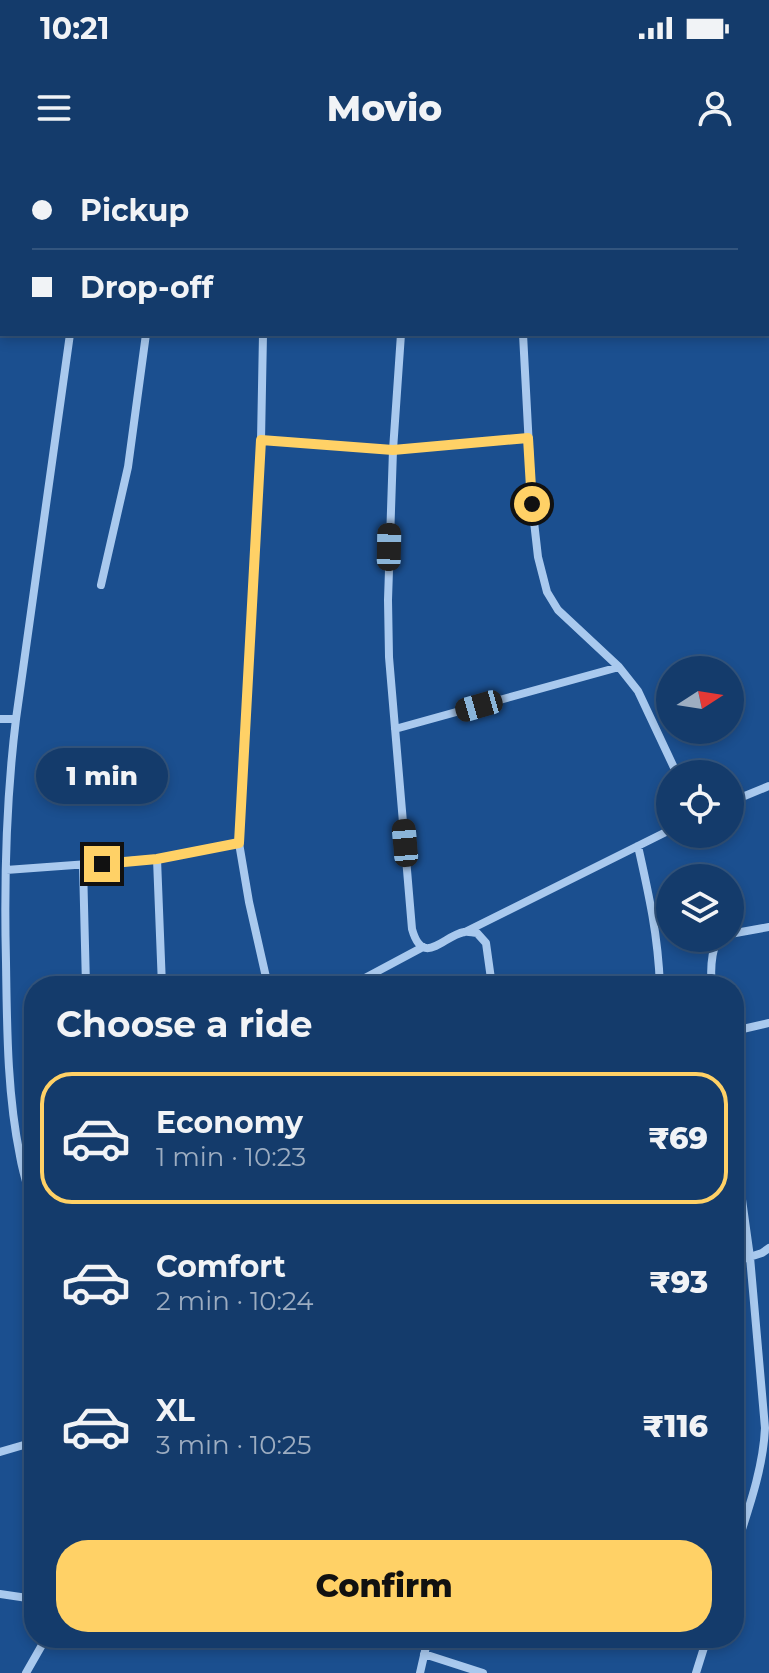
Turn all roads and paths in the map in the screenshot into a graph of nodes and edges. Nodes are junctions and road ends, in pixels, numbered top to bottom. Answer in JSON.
{"nodes":[{"id":1,"x":70,"y":336,"type":"edge"},
{"id":2,"x":146,"y":336,"type":"edge"},
{"id":3,"x":263,"y":336,"type":"edge"},
{"id":4,"x":401,"y":336,"type":"edge"},
{"id":5,"x":523,"y":336,"type":"edge"},
{"id":6,"x":528,"y":438,"type":"junction"},
{"id":7,"x":261,"y":440,"type":"junction"},
{"id":8,"x":393,"y":450,"type":"junction"},
{"id":9,"x":101,"y":585,"type":"dead end"},
{"id":10,"x":619,"y":667,"type":"junction"},
{"id":11,"x":0,"y":719,"type":"edge"},
{"id":12,"x":16,"y":719,"type":"junction"},
{"id":13,"x":395,"y":729,"type":"junction"},
{"id":14,"x":670,"y":760,"type":"edge"},
{"id":15,"x":769,"y":786,"type":"edge"},
{"id":16,"x":744,"y":796,"type":"edge"},
{"id":17,"x":656,"y":837,"type":"edge"},
{"id":18,"x":239,"y":843,"type":"junction"},
{"id":19,"x":638,"y":846,"type":"junction"},
{"id":20,"x":157,"y":859,"type":"junction"},
{"id":21,"x":83,"y":865,"type":"junction"},
{"id":22,"x":6,"y":870,"type":"junction"},
{"id":23,"x":769,"y":927,"type":"edge"},
{"id":24,"x":744,"y":931,"type":"edge"},
{"id":25,"x":464,"y":932,"type":"junction"},
{"id":26,"x":423,"y":947,"type":"junction"},
{"id":27,"x":712,"y":952,"type":"edge"},
{"id":28,"x":86,"y":976,"type":"edge"},
{"id":29,"x":162,"y":976,"type":"edge"},
{"id":30,"x":266,"y":976,"type":"edge"},
{"id":31,"x":369,"y":976,"type":"edge"},
{"id":32,"x":491,"y":976,"type":"edge"},
{"id":33,"x":660,"y":976,"type":"edge"},
{"id":34,"x":712,"y":976,"type":"edge"},
{"id":35,"x":769,"y":1023,"type":"edge"},
{"id":36,"x":4,"y":1028,"type":"edge"},
{"id":37,"x":744,"y":1029,"type":"edge"},
{"id":38,"x":24,"y":1174,"type":"edge"},
{"id":39,"x":744,"y":1214,"type":"edge"},
{"id":40,"x":769,"y":1248,"type":"edge"},
{"id":41,"x":750,"y":1257,"type":"junction"},
{"id":42,"x":744,"y":1259,"type":"edge"},
{"id":43,"x":769,"y":1343,"type":"edge"},
{"id":44,"x":758,"y":1345,"type":"junction"},
{"id":45,"x":24,"y":1445,"type":"edge"},
{"id":46,"x":0,"y":1452,"type":"edge"},
{"id":47,"x":764,"y":1466,"type":"edge"},
{"id":48,"x":744,"y":1523,"type":"edge"},
{"id":49,"x":0,"y":1594,"type":"edge"},
{"id":50,"x":24,"y":1598,"type":"edge"},
{"id":51,"x":40,"y":1648,"type":"edge"},
{"id":52,"x":426,"y":1648,"type":"edge"},
{"id":53,"x":704,"y":1648,"type":"edge"},
{"id":54,"x":424,"y":1654,"type":"junction"},
{"id":55,"x":26,"y":1673,"type":"edge"},
{"id":56,"x":420,"y":1673,"type":"edge"},
{"id":57,"x":483,"y":1673,"type":"edge"},
{"id":58,"x":696,"y":1673,"type":"edge"}],
"edges":[{"from":1,"to":12,"type":"street"},
{"from":2,"to":9,"type":"street"},
{"from":3,"to":7,"type":"street"},
{"from":4,"to":8,"type":"street"},
{"from":5,"to":6,"type":"street"},
{"from":6,"to":8,"type":"street"},
{"from":6,"to":10,"type":"street"},
{"from":7,"to":8,"type":"street"},
{"from":7,"to":18,"type":"street"},
{"from":8,"to":13,"type":"street"},
{"from":10,"to":13,"type":"street"},
{"from":10,"to":14,"type":"street"},
{"from":11,"to":12,"type":"street"},
{"from":12,"to":22,"type":"street"},
{"from":13,"to":26,"type":"street"},
{"from":15,"to":16,"type":"street"},
{"from":17,"to":19,"type":"street"},
{"from":18,"to":20,"type":"street"},
{"from":18,"to":30,"type":"street"},
{"from":19,"to":25,"type":"street"},
{"from":19,"to":33,"type":"street"},
{"from":20,"to":21,"type":"street"},
{"from":20,"to":29,"type":"street"},
{"from":21,"to":22,"type":"street"},
{"from":21,"to":28,"type":"street"},
{"from":22,"to":36,"type":"street"},
{"from":23,"to":24,"type":"street"},
{"from":25,"to":26,"type":"street"},
{"from":25,"to":32,"type":"street"},
{"from":26,"to":31,"type":"street"},
{"from":27,"to":34,"type":"street"},
{"from":35,"to":37,"type":"street"},
{"from":36,"to":38,"type":"street"},
{"from":39,"to":41,"type":"street"},
{"from":40,"to":41,"type":"street"},
{"from":41,"to":42,"type":"street"},
{"from":41,"to":44,"type":"street"},
{"from":43,"to":44,"type":"street"},
{"from":44,"to":47,"type":"street"},
{"from":45,"to":46,"type":"street"},
{"from":47,"to":48,"type":"street"},
{"from":49,"to":50,"type":"street"},
{"from":51,"to":55,"type":"street"},
{"from":52,"to":54,"type":"street"},
{"from":53,"to":58,"type":"street"},
{"from":54,"to":56,"type":"street"},
{"from":54,"to":57,"type":"street"}]}
